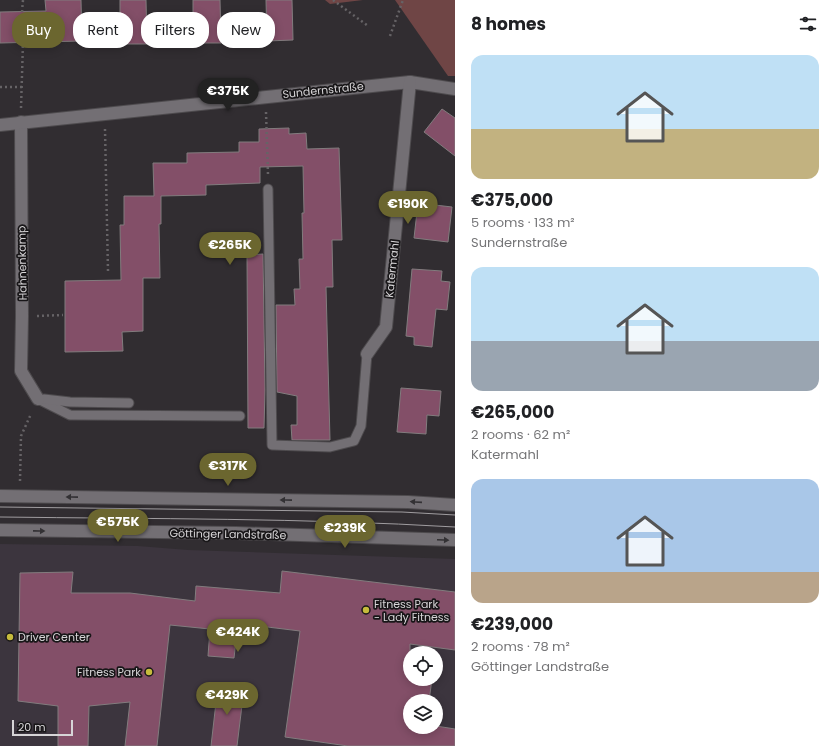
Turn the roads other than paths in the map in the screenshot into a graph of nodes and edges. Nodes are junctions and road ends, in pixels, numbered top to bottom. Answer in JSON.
{"nodes":[{"id":1,"x":410,"y":82,"type":"junction"},
{"id":2,"x":455,"y":89,"type":"edge"},
{"id":3,"x":20,"y":122,"type":"junction"},
{"id":4,"x":0,"y":125,"type":"edge"},
{"id":5,"x":268,"y":190,"type":"dead end"},
{"id":6,"x":367,"y":354,"type":"joint"},
{"id":7,"x":38,"y":399,"type":"junction"},
{"id":8,"x":129,"y":403,"type":"dead end"},
{"id":9,"x":240,"y":416,"type":"dead end"},
{"id":10,"x":0,"y":496,"type":"edge"},
{"id":11,"x":455,"y":505,"type":"edge"},
{"id":12,"x":0,"y":530,"type":"edge"},
{"id":13,"x":455,"y":540,"type":"edge"}],
"edges":[{"from":1,"to":2,"type":"street","name":"Sundernstraße"},
{"from":1,"to":3,"type":"street","name":"Sundernstraße"},
{"from":1,"to":6,"type":"street","name":"Katermahl"},
{"from":3,"to":4,"type":"street","name":"Sundernstraße"},
{"from":3,"to":7,"type":"street","name":"Hahnenkamp"},
{"from":5,"to":6,"type":"lane"},
{"from":7,"to":8,"type":"lane"},
{"from":7,"to":9,"type":"lane"},
{"from":11,"to":10,"type":"street","one_way":true},
{"from":12,"to":13,"type":"street","name":"Göttinger Landstraße","one_way":true}]}
